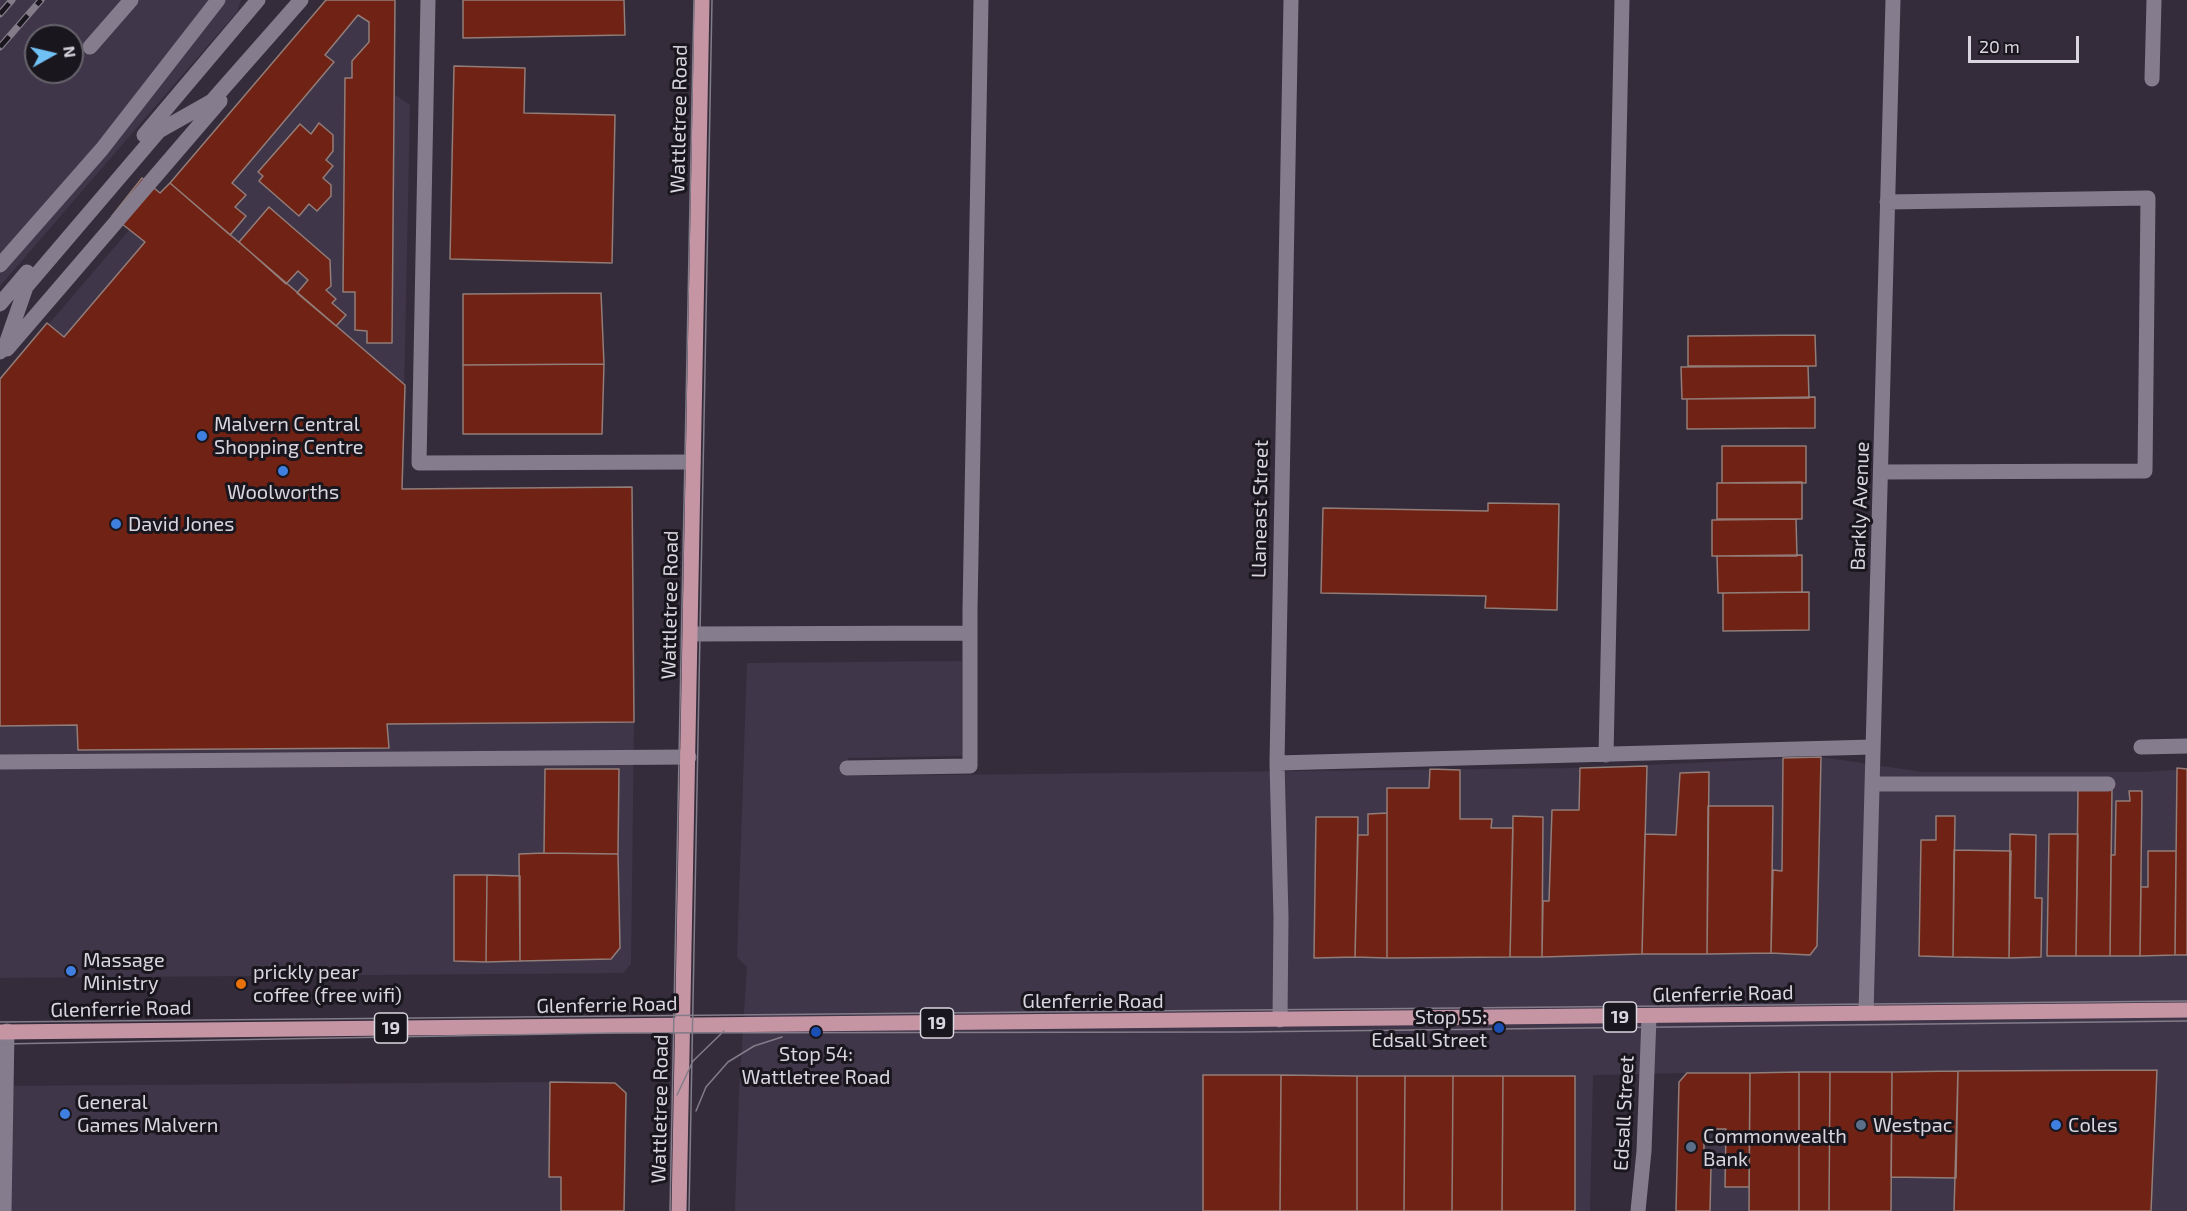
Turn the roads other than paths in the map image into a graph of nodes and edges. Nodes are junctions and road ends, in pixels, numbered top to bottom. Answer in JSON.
{"nodes":[{"id":1,"x":131,"y":0,"type":"edge"},
{"id":2,"x":218,"y":0,"type":"edge"},
{"id":3,"x":287,"y":0,"type":"edge"},
{"id":4,"x":301,"y":0,"type":"edge"},
{"id":5,"x":428,"y":0,"type":"edge"},
{"id":6,"x":702,"y":0,"type":"edge"},
{"id":7,"x":981,"y":0,"type":"edge"},
{"id":8,"x":1291,"y":0,"type":"edge"},
{"id":9,"x":1622,"y":0,"type":"edge"},
{"id":10,"x":1893,"y":0,"type":"edge"},
{"id":11,"x":2154,"y":0,"type":"edge"},
{"id":12,"x":257,"y":1,"type":"edge"},
{"id":13,"x":90,"y":47,"type":"dead end"},
{"id":14,"x":2152,"y":79,"type":"dead end"},
{"id":15,"x":1887,"y":202,"type":"junction"},
{"id":16,"x":0,"y":265,"type":"edge"},
{"id":17,"x":0,"y":304,"type":"edge"},
{"id":18,"x":0,"y":352,"type":"edge"},
{"id":19,"x":0,"y":358,"type":"edge"},
{"id":20,"x":693,"y":462,"type":"junction"},
{"id":21,"x":1882,"y":471,"type":"junction"},
{"id":22,"x":970,"y":633,"type":"junction"},
{"id":23,"x":691,"y":634,"type":"junction"},
{"id":24,"x":2187,"y":746,"type":"edge"},
{"id":25,"x":1873,"y":747,"type":"junction"},
{"id":26,"x":2141,"y":747,"type":"dead end"},
{"id":27,"x":1606,"y":755,"type":"junction"},
{"id":28,"x":689,"y":757,"type":"junction"},
{"id":29,"x":0,"y":762,"type":"edge"},
{"id":30,"x":1277,"y":763,"type":"junction"},
{"id":31,"x":847,"y":768,"type":"dead end"},
{"id":32,"x":1873,"y":784,"type":"junction"},
{"id":33,"x":2108,"y":784,"type":"dead end"},
{"id":34,"x":2187,"y":1010,"type":"edge"},
{"id":35,"x":1866,"y":1013,"type":"junction"},
{"id":36,"x":1649,"y":1017,"type":"junction"},
{"id":37,"x":1280,"y":1020,"type":"junction"},
{"id":38,"x":683,"y":1025,"type":"junction"},
{"id":39,"x":3,"y":1032,"type":"edge"},
{"id":40,"x":4,"y":1211,"type":"edge"},
{"id":41,"x":679,"y":1211,"type":"edge"},
{"id":42,"x":1638,"y":1211,"type":"edge"}],
"edges":[{"from":1,"to":13,"type":"street"},
{"from":2,"to":16,"type":"street"},
{"from":3,"to":19,"type":"street"},
{"from":4,"to":18,"type":"street"},
{"from":5,"to":20,"type":"street"},
{"from":6,"to":20,"type":"main road","name":"Wattletree Road"},
{"from":7,"to":22,"type":"street"},
{"from":8,"to":30,"type":"street","name":"Llaneast Street"},
{"from":9,"to":27,"type":"street"},
{"from":10,"to":15,"type":"street","name":"Barkly Avenue"},
{"from":11,"to":14,"type":"street"},
{"from":12,"to":17,"type":"street"},
{"from":15,"to":21,"type":"street","name":"Barkly Avenue"},
{"from":15,"to":21,"type":"street"},
{"from":20,"to":23,"type":"main road","name":"Wattletree Road"},
{"from":21,"to":25,"type":"street","name":"Barkly Avenue"},
{"from":22,"to":23,"type":"street"},
{"from":22,"to":31,"type":"street"},
{"from":23,"to":28,"type":"main road","name":"Wattletree Road"},
{"from":24,"to":26,"type":"street"},
{"from":25,"to":27,"type":"street"},
{"from":25,"to":32,"type":"street","name":"Barkly Avenue"},
{"from":27,"to":30,"type":"street"},
{"from":28,"to":29,"type":"street"},
{"from":28,"to":38,"type":"main road","name":"Wattletree Road"},
{"from":30,"to":37,"type":"street","name":"Llaneast Street"},
{"from":32,"to":33,"type":"street"},
{"from":32,"to":35,"type":"street","name":"Barkly Avenue"},
{"from":34,"to":35,"type":"main road","name":"Glenferrie Road","number":"19"},
{"from":35,"to":36,"type":"main road","name":"Glenferrie Road","number":"19"},
{"from":36,"to":37,"type":"main road","name":"Glenferrie Road","number":"19"},
{"from":36,"to":42,"type":"street","name":"Edsall Street"},
{"from":37,"to":38,"type":"main road","name":"Glenferrie Road","number":"19"},
{"from":38,"to":39,"type":"main road","name":"Glenferrie Road","number":"19"},
{"from":38,"to":41,"type":"main road","name":"Wattletree Road"},
{"from":39,"to":40,"type":"street"}]}
